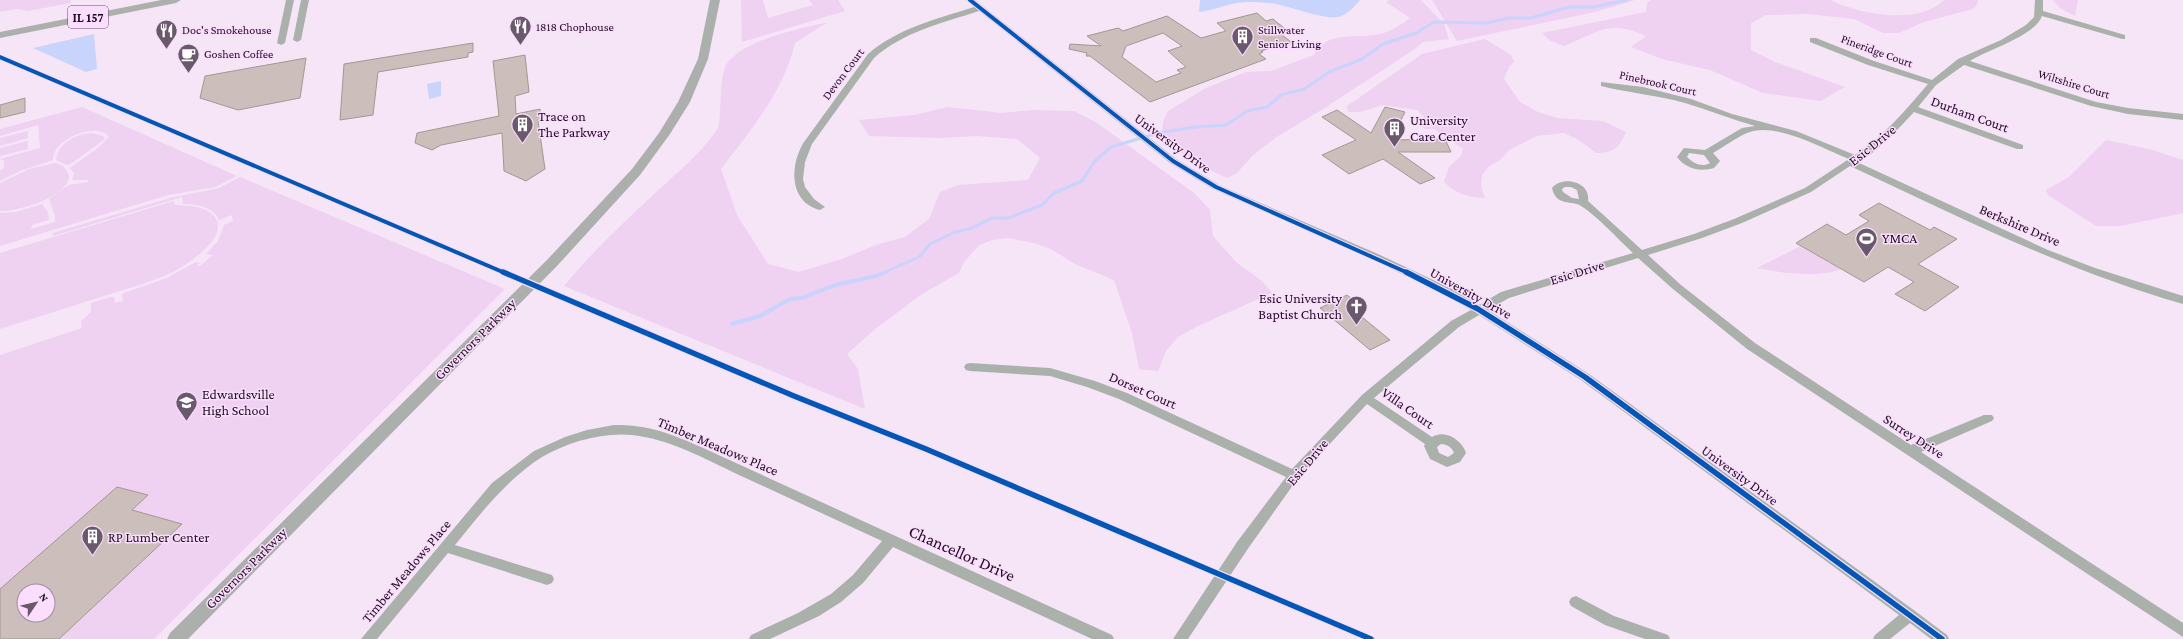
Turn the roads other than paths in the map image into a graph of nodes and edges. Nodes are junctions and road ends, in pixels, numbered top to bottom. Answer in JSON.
{"nodes":[{"id":1,"x":176,"y":0,"type":"edge"},
{"id":2,"x":290,"y":0,"type":"edge"},
{"id":3,"x":305,"y":0,"type":"edge"},
{"id":4,"x":715,"y":0,"type":"edge"},
{"id":5,"x":970,"y":0,"type":"edge"},
{"id":6,"x":2039,"y":0,"type":"edge"},
{"id":7,"x":980,"y":8,"type":"junction"},
{"id":8,"x":2040,"y":13,"type":"junction"},
{"id":9,"x":0,"y":35,"type":"edge"},
{"id":10,"x":2122,"y":37,"type":"dead end"},
{"id":11,"x":297,"y":40,"type":"dead end"},
{"id":12,"x":1813,"y":40,"type":"dead end"},
{"id":13,"x":281,"y":43,"type":"dead end"},
{"id":14,"x":1961,"y":61,"type":"junction"},
{"id":15,"x":1933,"y":83,"type":"junction"},
{"id":16,"x":1604,"y":84,"type":"dead end"},
{"id":17,"x":1912,"y":108,"type":"junction"},
{"id":18,"x":1729,"y":116,"type":"junction"},
{"id":19,"x":2183,"y":117,"type":"edge"},
{"id":20,"x":1766,"y":127,"type":"junction"},
{"id":21,"x":1739,"y":133,"type":"junction"},
{"id":22,"x":1822,"y":146,"type":"junction"},
{"id":23,"x":2020,"y":147,"type":"dead end"},
{"id":24,"x":1707,"y":153,"type":"dead end"},
{"id":25,"x":1851,"y":163,"type":"junction"},
{"id":26,"x":1583,"y":202,"type":"dead end"},
{"id":27,"x":820,"y":207,"type":"dead end"},
{"id":28,"x":1639,"y":253,"type":"junction"},
{"id":29,"x":2183,"y":300,"type":"edge"},
{"id":30,"x":1478,"y":309,"type":"junction"},
{"id":31,"x":970,"y":367,"type":"dead end"},
{"id":32,"x":1366,"y":398,"type":"junction"},
{"id":33,"x":1988,"y":418,"type":"dead end"},
{"id":34,"x":1432,"y":443,"type":"dead end"},
{"id":35,"x":1910,"y":452,"type":"junction"},
{"id":36,"x":1294,"y":475,"type":"junction"},
{"id":37,"x":891,"y":540,"type":"junction"},
{"id":38,"x":446,"y":547,"type":"junction"},
{"id":39,"x":547,"y":579,"type":"dead end"},
{"id":40,"x":1576,"y":602,"type":"dead end"},
{"id":41,"x":1910,"y":615,"type":"junction"},
{"id":42,"x":2183,"y":631,"type":"edge"},
{"id":43,"x":176,"y":639,"type":"edge"},
{"id":44,"x":368,"y":639,"type":"edge"},
{"id":45,"x":756,"y":639,"type":"edge"},
{"id":46,"x":1107,"y":639,"type":"edge"},
{"id":47,"x":1180,"y":639,"type":"edge"},
{"id":48,"x":1663,"y":639,"type":"edge"},
{"id":49,"x":1880,"y":639,"type":"edge"},
{"id":50,"x":1942,"y":639,"type":"edge"}],
"edges":[{"from":1,"to":9,"type":"main road","number":"IL 157"},
{"from":2,"to":13,"type":"street"},
{"from":3,"to":11,"type":"street"},
{"from":4,"to":43,"type":"main road","name":"Governors Parkway"},
{"from":5,"to":7,"type":"street","name":"University Drive"},
{"from":6,"to":8,"type":"street"},
{"from":7,"to":27,"type":"street","name":"Devon Court"},
{"from":7,"to":30,"type":"street","name":"University Drive"},
{"from":8,"to":10,"type":"street"},
{"from":8,"to":14,"type":"street","name":"Esic Drive"},
{"from":12,"to":15,"type":"street","name":"Pineridge Court"},
{"from":14,"to":15,"type":"street","name":"Esic Drive"},
{"from":14,"to":19,"type":"street","name":"Wiltshire Court"},
{"from":15,"to":17,"type":"street","name":"Esic Drive"},
{"from":16,"to":18,"type":"street","name":"Pinebrook Court"},
{"from":17,"to":23,"type":"street","name":"Durham Court"},
{"from":17,"to":25,"type":"street","name":"Esic Drive"},
{"from":18,"to":20,"type":"street","name":"Pinebrook Court"},
{"from":18,"to":21,"type":"street"},
{"from":20,"to":21,"type":"street","name":"Pinebrook Court"},
{"from":20,"to":22,"type":"street","name":"Pinebrook Court"},
{"from":21,"to":24,"type":"street","name":"Pinebrook Court"},
{"from":22,"to":25,"type":"street","name":"Pinebrook Court"},
{"from":22,"to":25,"type":"street","name":"Pinebrook Court"},
{"from":25,"to":28,"type":"street","name":"Esic Drive"},
{"from":25,"to":29,"type":"street","name":"Berkshire Drive"},
{"from":26,"to":28,"type":"street","name":"Surrey Drive"},
{"from":28,"to":30,"type":"street","name":"Esic Drive"},
{"from":28,"to":35,"type":"street","name":"Surrey Drive"},
{"from":30,"to":32,"type":"street","name":"Esic Drive"},
{"from":30,"to":41,"type":"street","name":"University Drive"},
{"from":31,"to":36,"type":"street","name":"Dorset Court"},
{"from":32,"to":34,"type":"street","name":"Villa Court"},
{"from":32,"to":36,"type":"street","name":"Esic Drive"},
{"from":33,"to":35,"type":"street"},
{"from":35,"to":42,"type":"street","name":"Surrey Drive"},
{"from":36,"to":47,"type":"street","name":"Esic Drive"},
{"from":37,"to":38,"type":"street","name":"Timber Meadows Place"},
{"from":37,"to":45,"type":"street","name":"Chancellor Drive"},
{"from":37,"to":46,"type":"street","name":"Chancellor Drive"},
{"from":38,"to":39,"type":"street"},
{"from":38,"to":44,"type":"street","name":"Timber Meadows Place"},
{"from":40,"to":48,"type":"street"},
{"from":41,"to":49,"type":"street"},
{"from":41,"to":50,"type":"street","name":"University Drive"}]}
